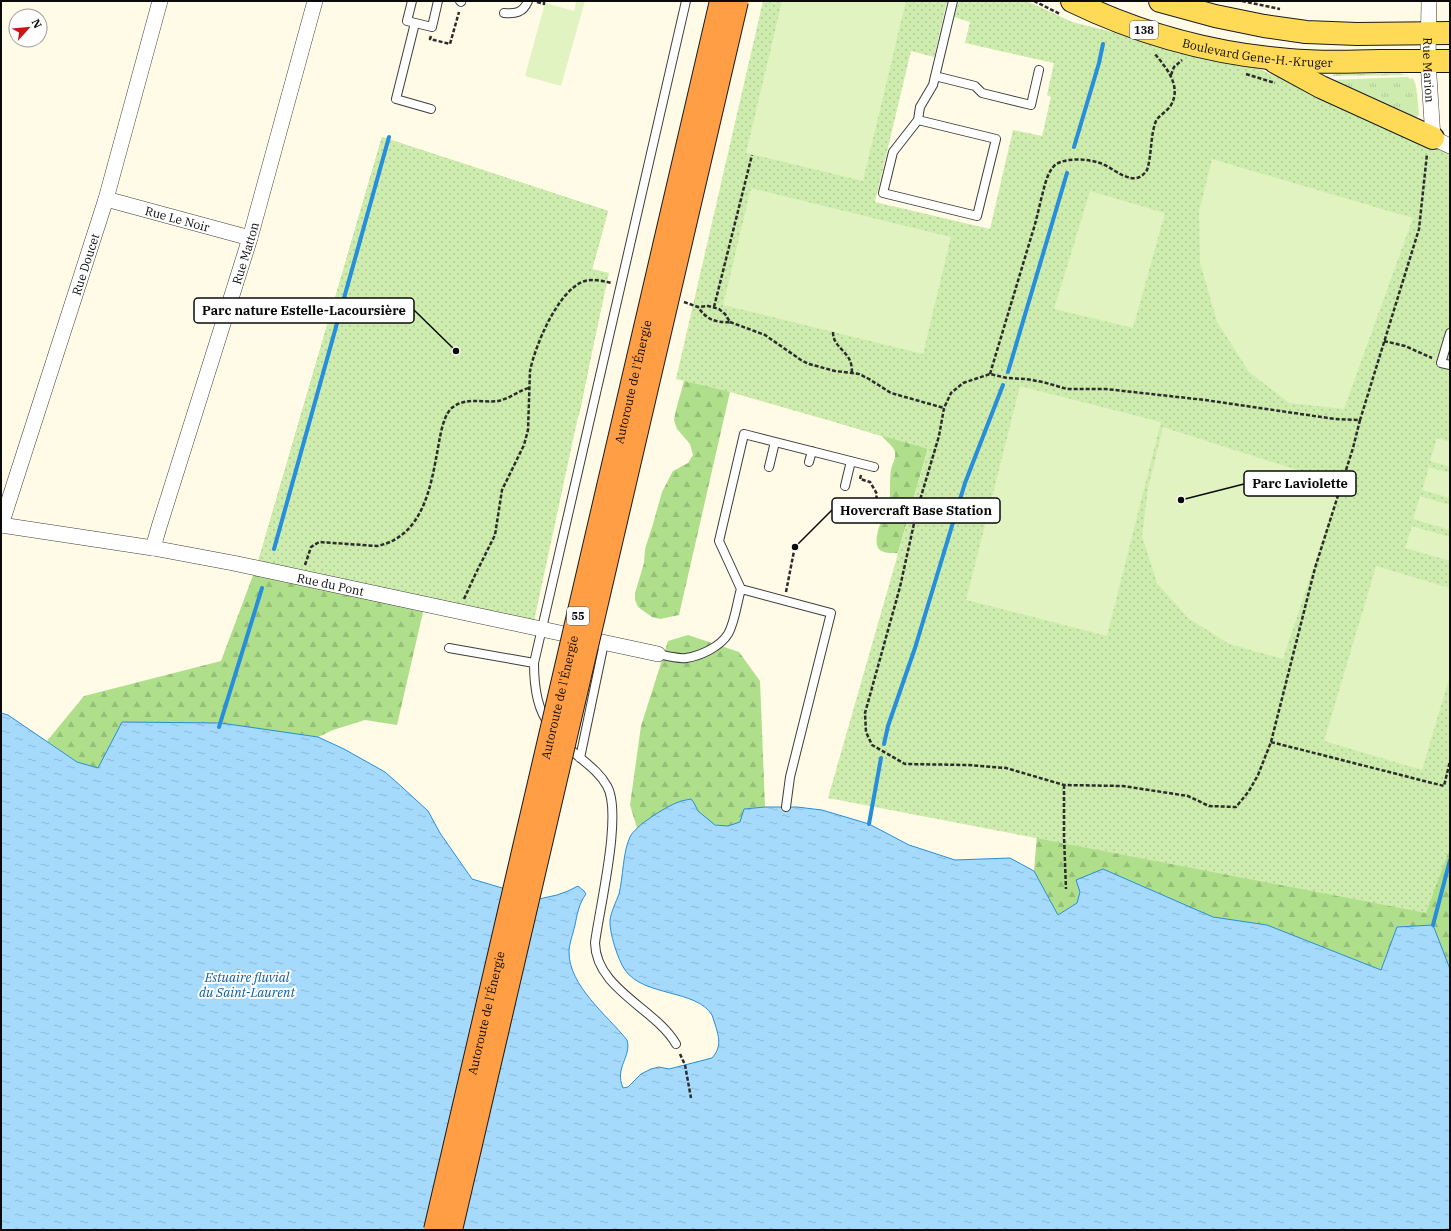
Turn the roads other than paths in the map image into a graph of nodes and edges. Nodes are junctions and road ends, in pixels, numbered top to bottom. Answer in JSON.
{"nodes":[{"id":1,"x":160,"y":1,"type":"edge"},
{"id":2,"x":315,"y":1,"type":"edge"},
{"id":3,"x":412,"y":1,"type":"edge"},
{"id":4,"x":438,"y":1,"type":"edge"},
{"id":5,"x":686,"y":1,"type":"edge"},
{"id":6,"x":721,"y":1,"type":"edge"},
{"id":7,"x":737,"y":1,"type":"edge"},
{"id":8,"x":953,"y":1,"type":"edge"},
{"id":9,"x":1160,"y":1,"type":"edge"},
{"id":10,"x":1429,"y":1,"type":"edge"},
{"id":11,"x":532,"y":2,"type":"edge"},
{"id":12,"x":1070,"y":6,"type":"edge"},
{"id":13,"x":504,"y":13,"type":"dead end"},
{"id":14,"x":415,"y":23,"type":"junction"},
{"id":15,"x":1429,"y":33,"type":"junction"},
{"id":16,"x":1450,"y":33,"type":"edge"},
{"id":17,"x":1267,"y":58,"type":"junction"},
{"id":18,"x":1428,"y":61,"type":"junction"},
{"id":19,"x":1450,"y":61,"type":"edge"},
{"id":20,"x":1039,"y":70,"type":"dead end"},
{"id":21,"x":935,"y":76,"type":"junction"},
{"id":22,"x":430,"y":109,"type":"dead end"},
{"id":23,"x":918,"y":120,"type":"junction"},
{"id":24,"x":1441,"y":142,"type":"edge"},
{"id":25,"x":106,"y":199,"type":"junction"},
{"id":26,"x":250,"y":238,"type":"junction"},
{"id":27,"x":1450,"y":333,"type":"edge"},
{"id":28,"x":1450,"y":365,"type":"edge"},
{"id":29,"x":775,"y":442,"type":"junction"},
{"id":30,"x":812,"y":451,"type":"junction"},
{"id":31,"x":851,"y":461,"type":"junction"},
{"id":32,"x":809,"y":462,"type":"dead end"},
{"id":33,"x":769,"y":467,"type":"dead end"},
{"id":34,"x":874,"y":467,"type":"dead end"},
{"id":35,"x":845,"y":486,"type":"dead end"},
{"id":36,"x":1,"y":525,"type":"edge"},
{"id":37,"x":153,"y":548,"type":"junction"},
{"id":38,"x":741,"y":589,"type":"junction"},
{"id":39,"x":541,"y":629,"type":"junction"},
{"id":40,"x":604,"y":643,"type":"junction"},
{"id":41,"x":449,"y":648,"type":"dead end"},
{"id":42,"x":658,"y":654,"type":"joint"},
{"id":43,"x":534,"y":664,"type":"junction"},
{"id":44,"x":580,"y":758,"type":"junction"},
{"id":45,"x":786,"y":807,"type":"dead end"},
{"id":46,"x":676,"y":1044,"type":"dead end"},
{"id":47,"x":435,"y":1230,"type":"edge"},
{"id":48,"x":451,"y":1230,"type":"edge"}],
"edges":[{"from":1,"to":25,"type":"street","name":"Rue Doucet"},
{"from":2,"to":26,"type":"street","name":"Rue Matton"},
{"from":3,"to":14,"type":"lane"},
{"from":4,"to":14,"type":"lane"},
{"from":5,"to":39,"type":"lane"},
{"from":6,"to":47,"type":"highway","name":"Autoroute de l'Énergie","number":"55","bridge":true},
{"from":7,"to":48,"type":"highway","name":"Autoroute de l'Énergie","number":"55","bridge":true},
{"from":8,"to":21,"type":"lane"},
{"from":9,"to":15,"type":"main road","name":"Boulevard Gene-H.-Kruger"},
{"from":10,"to":15,"type":"street","name":"Rue Marion"},
{"from":11,"to":13,"type":"lane"},
{"from":12,"to":17,"type":"main road","name":"Boulevard Gene-H.-Kruger","number":"138"},
{"from":14,"to":22,"type":"lane"},
{"from":15,"to":16,"type":"main road","name":"Boulevard Gene-H.-Kruger"},
{"from":15,"to":18,"type":"street","name":"Rue Marion"},
{"from":17,"to":18,"type":"main road","name":"Boulevard Gene-H.-Kruger","number":"138"},
{"from":17,"to":24,"type":"main road"},
{"from":18,"to":19,"type":"main road","name":"Boulevard Gene-H.-Kruger","number":"138"},
{"from":18,"to":24,"type":"street","name":"Rue Marion"},
{"from":20,"to":21,"type":"lane"},
{"from":21,"to":23,"type":"lane"},
{"from":23,"to":23,"type":"lane"},
{"from":25,"to":26,"type":"street","name":"Rue Le Noir"},
{"from":25,"to":36,"type":"street","name":"Rue Doucet"},
{"from":26,"to":37,"type":"street","name":"Rue Matton"},
{"from":27,"to":28,"type":"lane"},
{"from":29,"to":30,"type":"lane"},
{"from":29,"to":33,"type":"lane"},
{"from":29,"to":38,"type":"lane"},
{"from":30,"to":31,"type":"lane"},
{"from":30,"to":32,"type":"lane"},
{"from":31,"to":34,"type":"lane"},
{"from":31,"to":35,"type":"lane"},
{"from":36,"to":37,"type":"street","name":"Rue du Pont"},
{"from":37,"to":39,"type":"street","name":"Rue du Pont"},
{"from":38,"to":42,"type":"lane"},
{"from":38,"to":45,"type":"lane"},
{"from":39,"to":40,"type":"street","name":"Rue du Pont"},
{"from":39,"to":43,"type":"lane"},
{"from":40,"to":42,"type":"street","name":"Rue du Pont"},
{"from":40,"to":44,"type":"lane"},
{"from":41,"to":43,"type":"lane"},
{"from":43,"to":44,"type":"lane"},
{"from":44,"to":46,"type":"lane"}]}
